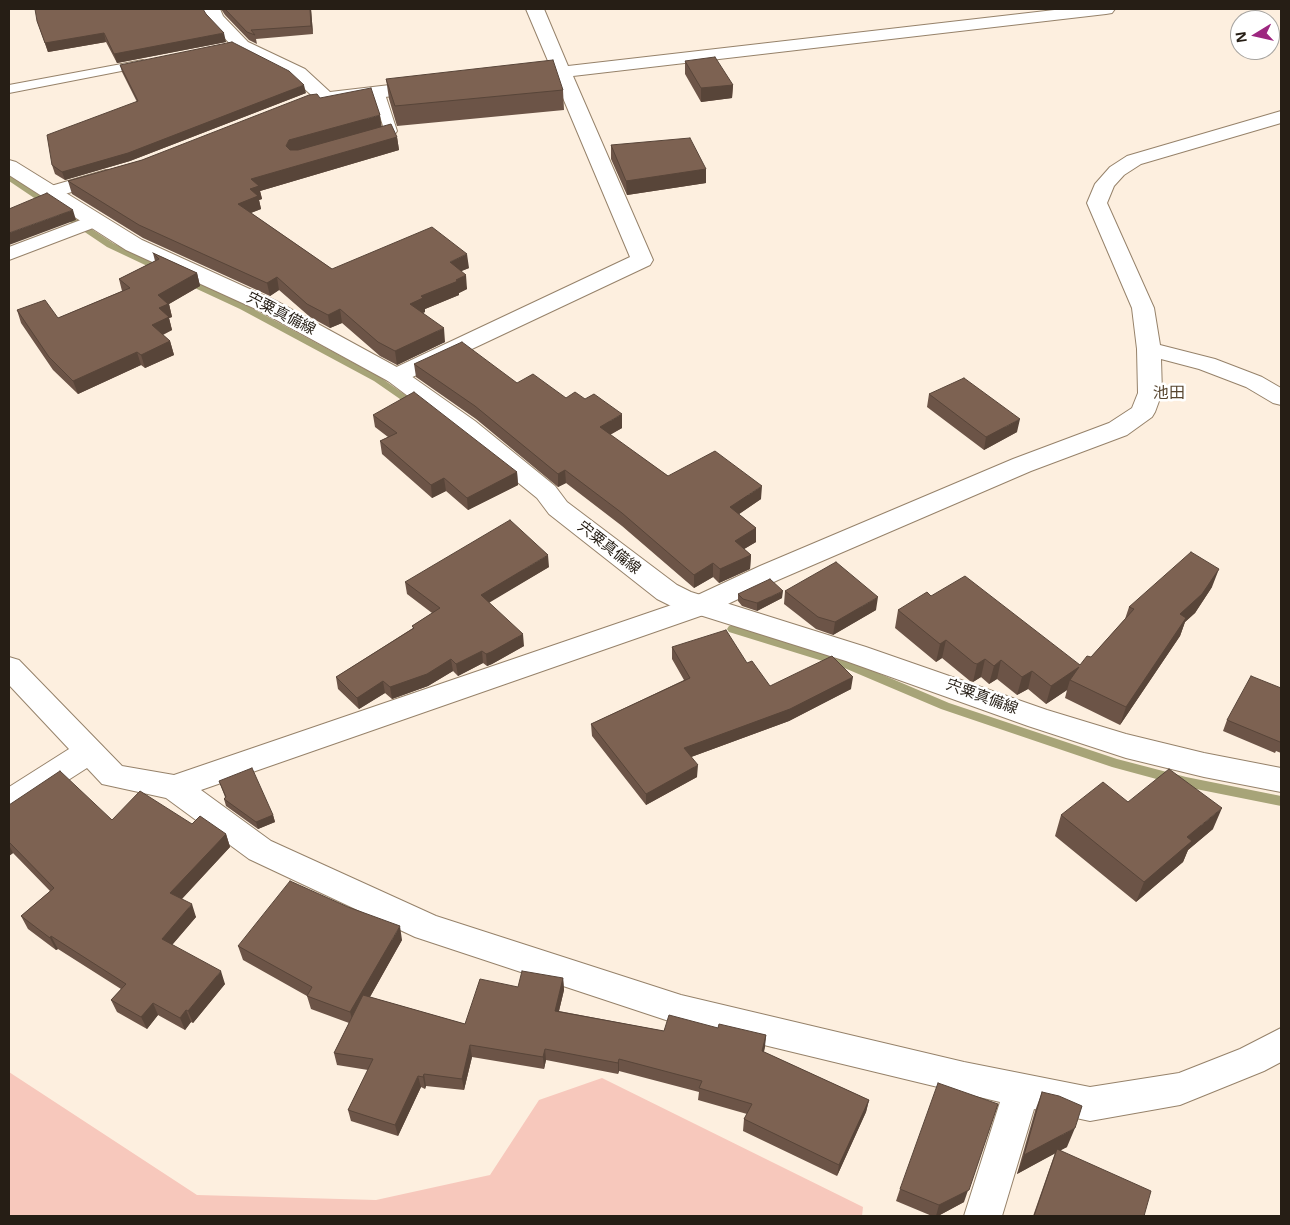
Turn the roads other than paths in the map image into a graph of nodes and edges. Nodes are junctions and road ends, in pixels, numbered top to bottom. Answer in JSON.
{"nodes":[{"id":1,"x":211,"y":9,"type":"edge"},
{"id":2,"x":534,"y":9,"type":"edge"},
{"id":3,"x":1106,"y":9,"type":"edge"},
{"id":4,"x":154,"y":62,"type":"edge"},
{"id":5,"x":561,"y":72,"type":"junction"},
{"id":6,"x":503,"y":78,"type":"edge"},
{"id":7,"x":446,"y":84,"type":"edge"},
{"id":8,"x":9,"y":89,"type":"edge"},
{"id":9,"x":378,"y":91,"type":"junction"},
{"id":10,"x":1281,"y":117,"type":"edge"},
{"id":11,"x":363,"y":139,"type":"edge"},
{"id":12,"x":9,"y":166,"type":"edge"},
{"id":13,"x":121,"y":172,"type":"edge"},
{"id":14,"x":51,"y":192,"type":"junction"},
{"id":15,"x":85,"y":225,"type":"junction"},
{"id":16,"x":9,"y":254,"type":"edge"},
{"id":17,"x":1149,"y":349,"type":"junction"},
{"id":18,"x":396,"y":376,"type":"junction"},
{"id":19,"x":1281,"y":398,"type":"edge"},
{"id":20,"x":698,"y":606,"type":"junction"},
{"id":21,"x":9,"y":667,"type":"edge"},
{"id":22,"x":90,"y":751,"type":"junction"},
{"id":23,"x":1281,"y":780,"type":"edge"},
{"id":24,"x":174,"y":787,"type":"junction"},
{"id":25,"x":9,"y":802,"type":"edge"},
{"id":26,"x":1281,"y":1044,"type":"edge"},
{"id":27,"x":1022,"y":1090,"type":"junction"},
{"id":28,"x":983,"y":1216,"type":"edge"}],
"edges":[{"from":1,"to":9,"type":"street"},
{"from":2,"to":5,"type":"street"},
{"from":3,"to":5,"type":"street"},
{"from":4,"to":8,"type":"lane"},
{"from":5,"to":6,"type":"street"},
{"from":5,"to":18,"type":"street"},
{"from":7,"to":9,"type":"street"},
{"from":9,"to":11,"type":"lane"},
{"from":10,"to":17,"type":"street"},
{"from":12,"to":14,"type":"street","name":"宍粟真備線"},
{"from":13,"to":14,"type":"street"},
{"from":14,"to":15,"type":"street","name":"宍粟真備線"},
{"from":15,"to":16,"type":"street"},
{"from":15,"to":18,"type":"street","name":"宍粟真備線"},
{"from":17,"to":19,"type":"street"},
{"from":17,"to":20,"type":"street"},
{"from":18,"to":20,"type":"street","name":"宍粟真備線"},
{"from":20,"to":23,"type":"street","name":"宍粟真備線"},
{"from":20,"to":24,"type":"street"},
{"from":21,"to":22,"type":"street"},
{"from":22,"to":24,"type":"street"},
{"from":22,"to":25,"type":"street"},
{"from":24,"to":27,"type":"street"},
{"from":26,"to":27,"type":"street"},
{"from":27,"to":28,"type":"street"}]}
